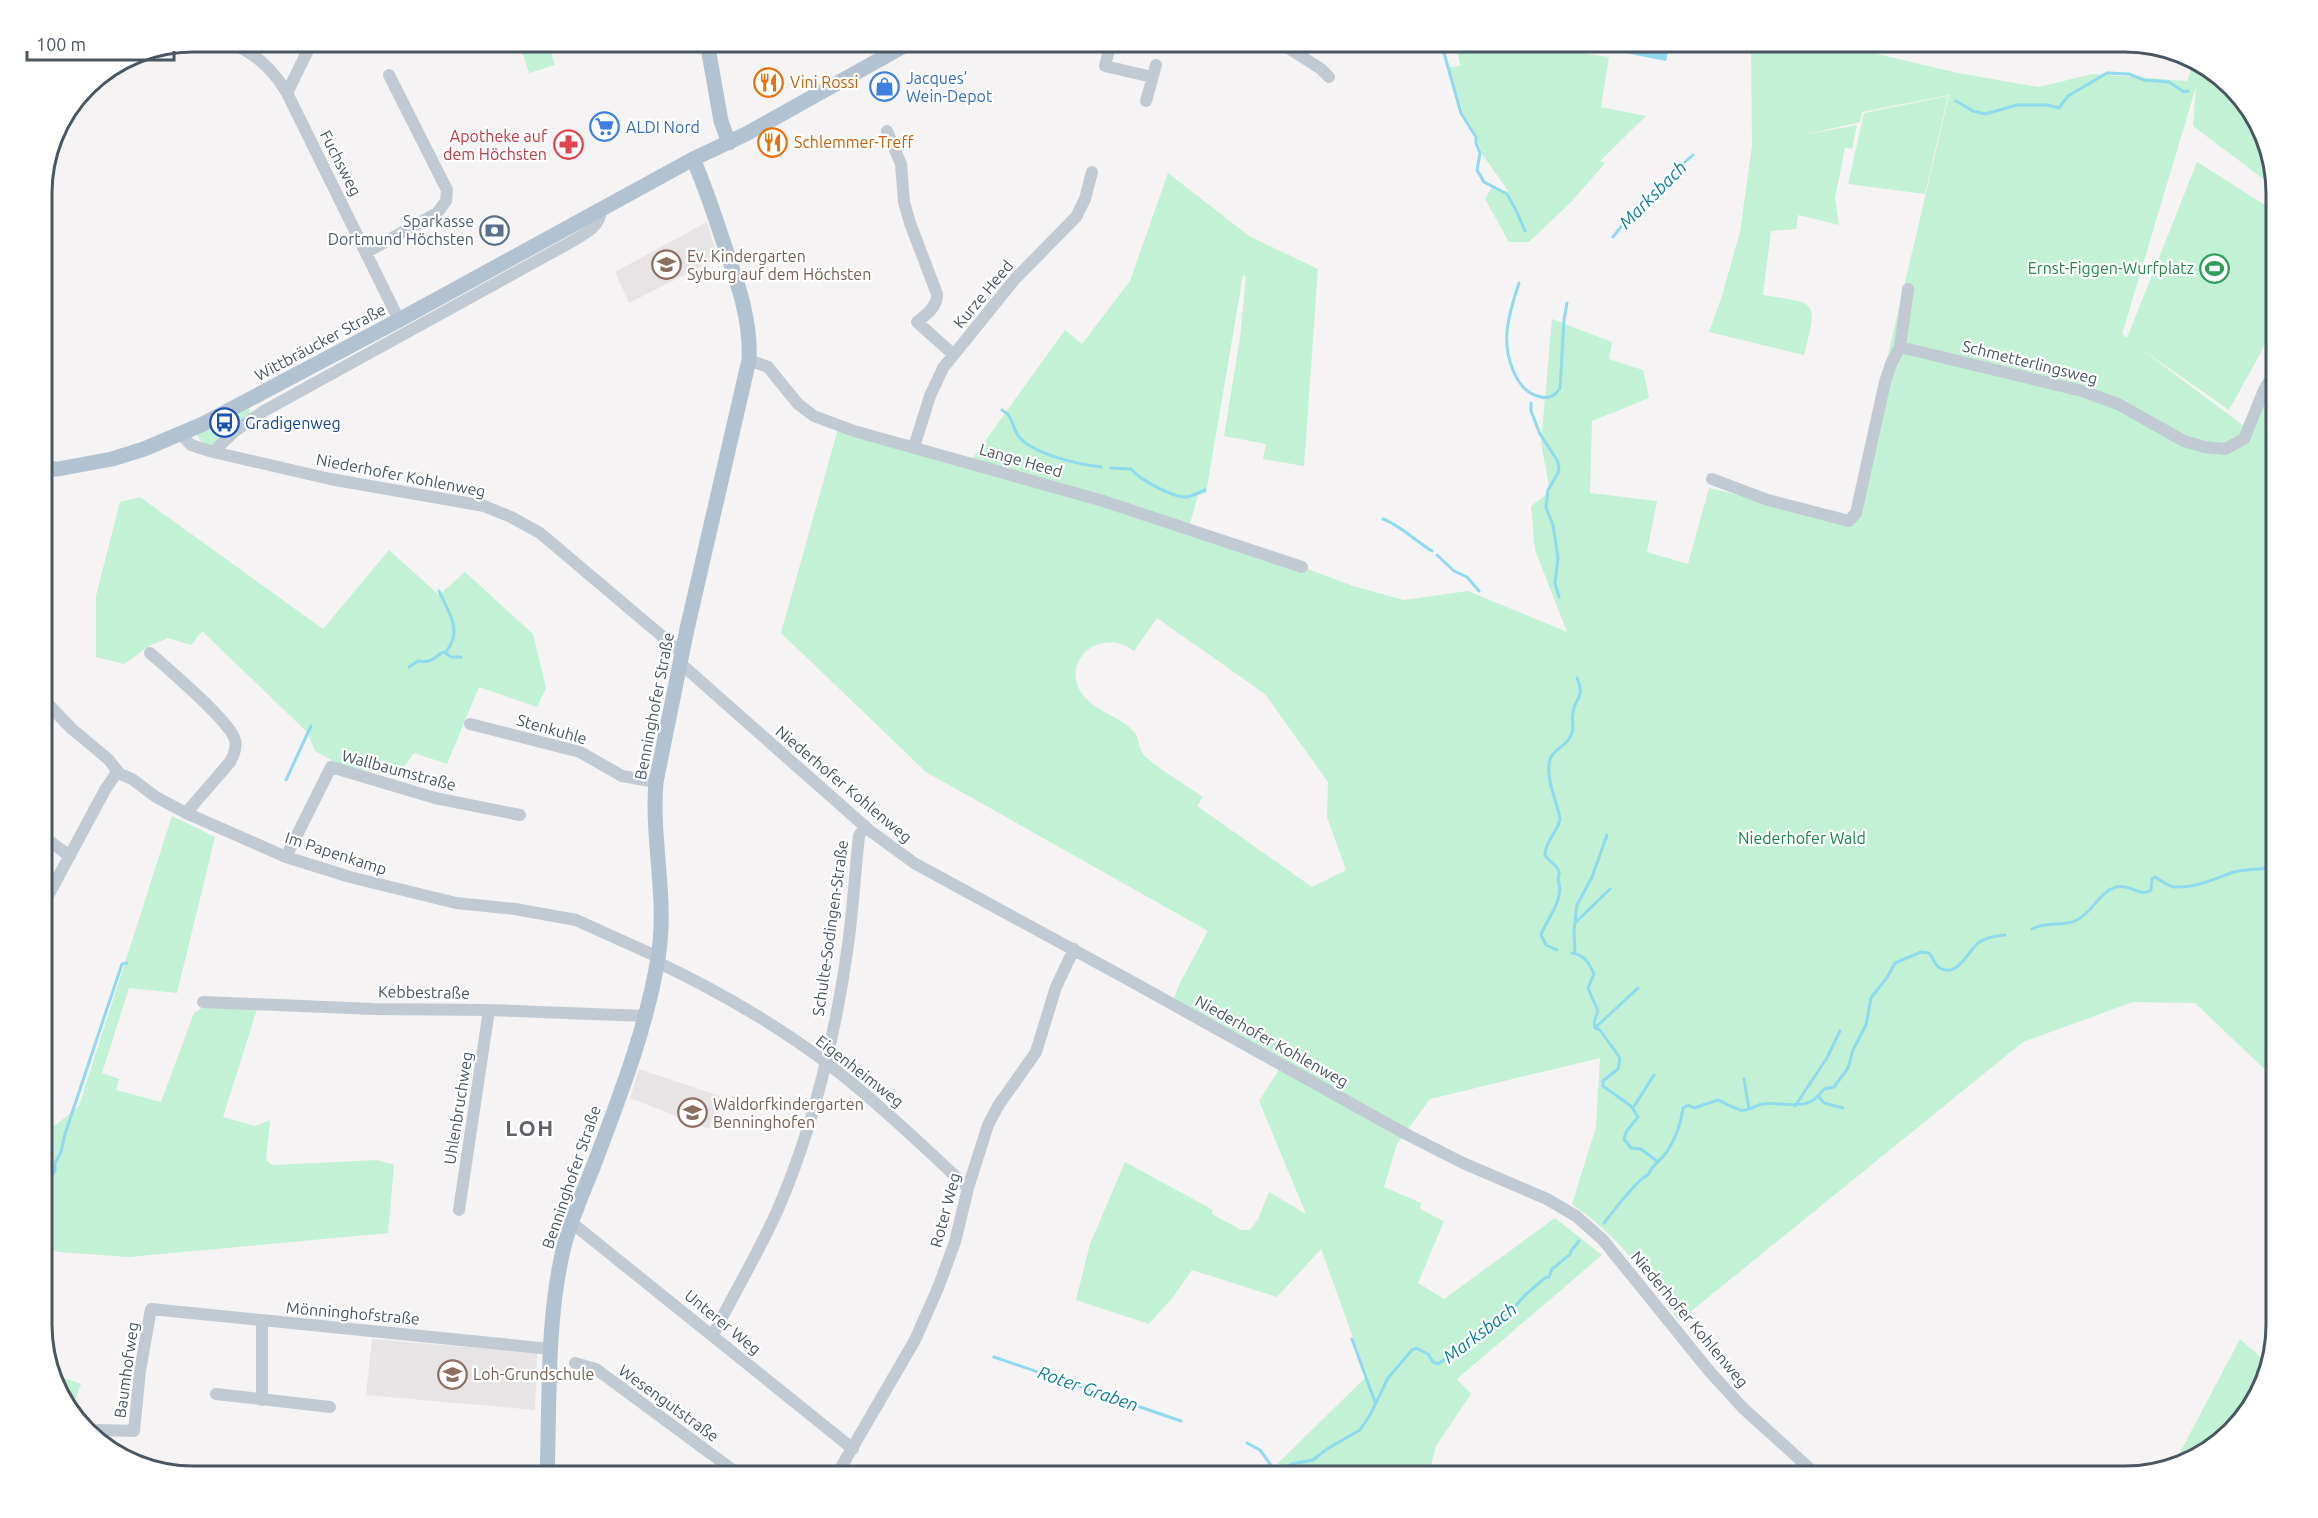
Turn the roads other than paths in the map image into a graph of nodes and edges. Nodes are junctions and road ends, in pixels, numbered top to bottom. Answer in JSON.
{"nodes":[{"id":1,"x":248,"y":52,"type":"edge"},
{"id":2,"x":307,"y":52,"type":"edge"},
{"id":3,"x":709,"y":52,"type":"edge"},
{"id":4,"x":893,"y":52,"type":"edge"},
{"id":5,"x":1109,"y":52,"type":"edge"},
{"id":6,"x":1295,"y":52,"type":"edge"},
{"id":7,"x":389,"y":75,"type":"dead end"},
{"id":8,"x":1329,"y":77,"type":"dead end"},
{"id":9,"x":288,"y":93,"type":"junction"},
{"id":10,"x":1146,"y":100,"type":"dead end"},
{"id":11,"x":887,"y":130,"type":"dead end"},
{"id":12,"x":729,"y":143,"type":"junction"},
{"id":13,"x":693,"y":159,"type":"junction"},
{"id":14,"x":1092,"y":172,"type":"dead end"},
{"id":15,"x":602,"y":211,"type":"junction"},
{"id":16,"x":367,"y":252,"type":"junction"},
{"id":17,"x":1908,"y":289,"type":"dead end"},
{"id":18,"x":399,"y":320,"type":"junction"},
{"id":19,"x":1900,"y":347,"type":"junction"},
{"id":20,"x":953,"y":354,"type":"junction"},
{"id":21,"x":749,"y":360,"type":"junction"},
{"id":22,"x":2266,"y":387,"type":"edge"},
{"id":23,"x":181,"y":434,"type":"junction"},
{"id":24,"x":914,"y":447,"type":"junction"},
{"id":25,"x":219,"y":453,"type":"junction"},
{"id":26,"x":53,"y":469,"type":"edge"},
{"id":27,"x":1712,"y":479,"type":"dead end"},
{"id":28,"x":1302,"y":567,"type":"dead end"},
{"id":29,"x":150,"y":653,"type":"dead end"},
{"id":30,"x":681,"y":658,"type":"junction"},
{"id":31,"x":53,"y":709,"type":"edge"},
{"id":32,"x":470,"y":724,"type":"dead end"},
{"id":33,"x":117,"y":772,"type":"junction"},
{"id":34,"x":656,"y":782,"type":"junction"},
{"id":35,"x":186,"y":813,"type":"junction"},
{"id":36,"x":520,"y":815,"type":"dead end"},
{"id":37,"x":865,"y":826,"type":"junction"},
{"id":38,"x":53,"y":844,"type":"edge"},
{"id":39,"x":70,"y":856,"type":"junction"},
{"id":40,"x":286,"y":856,"type":"junction"},
{"id":41,"x":53,"y":887,"type":"edge"},
{"id":42,"x":1074,"y":950,"type":"junction"},
{"id":43,"x":658,"y":959,"type":"junction"},
{"id":44,"x":203,"y":1002,"type":"dead end"},
{"id":45,"x":489,"y":1010,"type":"junction"},
{"id":46,"x":644,"y":1016,"type":"junction"},
{"id":47,"x":825,"y":1062,"type":"junction"},
{"id":48,"x":968,"y":1188,"type":"junction"},
{"id":49,"x":459,"y":1210,"type":"dead end"},
{"id":50,"x":572,"y":1223,"type":"junction"},
{"id":51,"x":151,"y":1309,"type":"joint"},
{"id":52,"x":262,"y":1321,"type":"junction"},
{"id":53,"x":712,"y":1335,"type":"junction"},
{"id":54,"x":551,"y":1349,"type":"junction"},
{"id":55,"x":575,"y":1363,"type":"dead end"},
{"id":56,"x":216,"y":1394,"type":"dead end"},
{"id":57,"x":262,"y":1401,"type":"junction"},
{"id":58,"x":330,"y":1407,"type":"dead end"},
{"id":59,"x":101,"y":1430,"type":"edge"},
{"id":60,"x":853,"y":1449,"type":"junction"},
{"id":61,"x":547,"y":1466,"type":"edge"},
{"id":62,"x":727,"y":1466,"type":"edge"},
{"id":63,"x":842,"y":1466,"type":"edge"},
{"id":64,"x":1807,"y":1466,"type":"edge"}],
"edges":[{"from":1,"to":9,"type":"street","name":"Fuchsweg"},
{"from":2,"to":9,"type":"street"},
{"from":3,"to":12,"type":"main road"},
{"from":4,"to":12,"type":"main road","name":"Wittbräucker Straße"},
{"from":5,"to":10,"type":"street"},
{"from":6,"to":8,"type":"street"},
{"from":7,"to":16,"type":"street"},
{"from":9,"to":16,"type":"street","name":"Fuchsweg"},
{"from":11,"to":20,"type":"street"},
{"from":12,"to":13,"type":"main road","name":"Wittbräucker Straße"},
{"from":13,"to":15,"type":"main road","name":"Wittbräucker Straße"},
{"from":13,"to":21,"type":"main road","name":"Benninghofer Straße"},
{"from":14,"to":20,"type":"street","name":"Kurze Heed"},
{"from":15,"to":18,"type":"main road","name":"Wittbräucker Straße"},
{"from":15,"to":25,"type":"street","name":"Wittbräucker Straße"},
{"from":16,"to":18,"type":"street","name":"Fuchsweg"},
{"from":17,"to":19,"type":"street"},
{"from":18,"to":23,"type":"main road","name":"Wittbräucker Straße"},
{"from":19,"to":22,"type":"street","name":"Schmetterlingsweg"},
{"from":19,"to":27,"type":"street"},
{"from":20,"to":24,"type":"street","name":"Kurze Heed"},
{"from":21,"to":24,"type":"street","name":"Lange Heed"},
{"from":21,"to":30,"type":"main road","name":"Benninghofer Straße"},
{"from":23,"to":25,"type":"street","name":"Niederhofer Kohlenweg"},
{"from":23,"to":26,"type":"main road","name":"Wittbräucker Straße"},
{"from":24,"to":28,"type":"street","name":"Lange Heed"},
{"from":25,"to":30,"type":"street","name":"Niederhofer Kohlenweg"},
{"from":29,"to":35,"type":"street"},
{"from":30,"to":34,"type":"main road","name":"Benninghofer Straße"},
{"from":30,"to":37,"type":"street","name":"Niederhofer Kohlenweg"},
{"from":31,"to":33,"type":"street","name":"Im Papenkamp"},
{"from":32,"to":34,"type":"street","name":"Stenkuhle"},
{"from":33,"to":35,"type":"street","name":"Im Papenkamp"},
{"from":33,"to":39,"type":"street"},
{"from":34,"to":43,"type":"main road","name":"Benninghofer Straße"},
{"from":35,"to":40,"type":"street","name":"Im Papenkamp"},
{"from":36,"to":40,"type":"street","name":"Wallbaumstraße"},
{"from":37,"to":42,"type":"street","name":"Niederhofer Kohlenweg"},
{"from":37,"to":47,"type":"street","name":"Schulte-Sodingen-Straße"},
{"from":38,"to":39,"type":"street"},
{"from":39,"to":41,"type":"street"},
{"from":40,"to":43,"type":"street","name":"Im Papenkamp"},
{"from":42,"to":48,"type":"street","name":"Roter Weg"},
{"from":42,"to":64,"type":"street","name":"Niederhofer Kohlenweg"},
{"from":43,"to":46,"type":"main road","name":"Benninghofer Straße"},
{"from":43,"to":47,"type":"street","name":"Eigenheimweg"},
{"from":44,"to":45,"type":"street","name":"Kebbestraße"},
{"from":45,"to":46,"type":"street","name":"Kebbestraße"},
{"from":45,"to":49,"type":"street","name":"Uhlenbruchweg"},
{"from":46,"to":50,"type":"main road","name":"Benninghofer Straße"},
{"from":47,"to":48,"type":"street","name":"Eigenheimweg"},
{"from":47,"to":53,"type":"street","name":"Schulte-Sodingen-Straße"},
{"from":48,"to":60,"type":"street","name":"Roter Weg"},
{"from":50,"to":53,"type":"street","name":"Unterer Weg"},
{"from":50,"to":54,"type":"main road","name":"Benninghofer Straße"},
{"from":51,"to":52,"type":"street","name":"Mönninghofstraße"},
{"from":51,"to":59,"type":"street","name":"Baumhofweg"},
{"from":52,"to":54,"type":"street","name":"Mönninghofstraße"},
{"from":52,"to":57,"type":"street"},
{"from":53,"to":60,"type":"street","name":"Unterer Weg"},
{"from":54,"to":61,"type":"main road","name":"Benninghofer Straße"},
{"from":55,"to":62,"type":"street","name":"Wesengutstraße"},
{"from":56,"to":57,"type":"street"},
{"from":57,"to":58,"type":"street"},
{"from":60,"to":63,"type":"street","name":"Roter Weg"}]}
